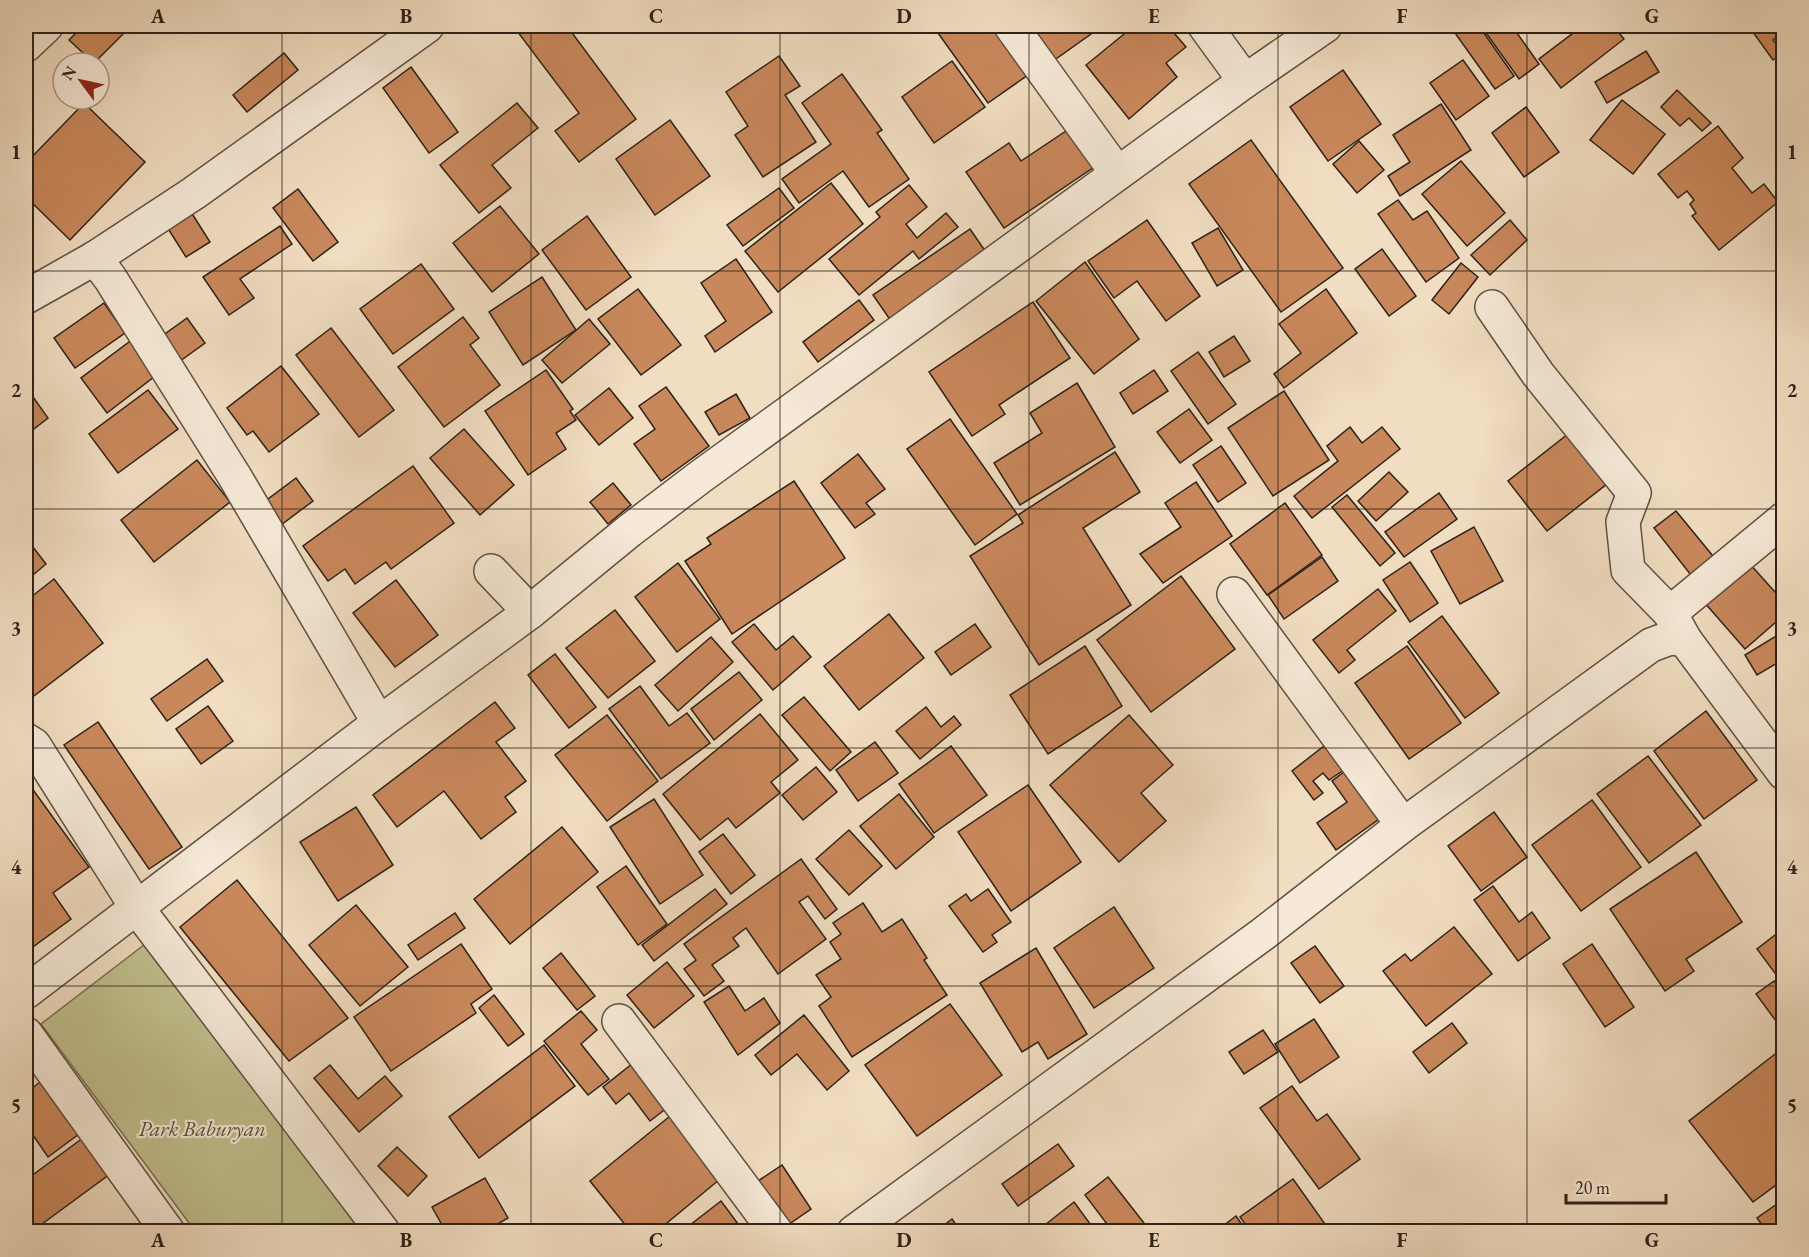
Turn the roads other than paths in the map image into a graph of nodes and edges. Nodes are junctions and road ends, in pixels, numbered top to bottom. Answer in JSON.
{"nodes":[{"id":1,"x":46,"y":26,"type":"edge"},
{"id":2,"x":427,"y":26,"type":"edge"},
{"id":3,"x":1011,"y":26,"type":"edge"},
{"id":4,"x":1205,"y":26,"type":"edge"},
{"id":5,"x":1324,"y":26,"type":"edge"},
{"id":6,"x":26,"y":45,"type":"edge"},
{"id":7,"x":1245,"y":81,"type":"junction"},
{"id":8,"x":1117,"y":173,"type":"junction"},
{"id":9,"x":95,"y":258,"type":"junction"},
{"id":10,"x":28,"y":292,"type":"edge"},
{"id":11,"x":1492,"y":307,"type":"dead end"},
{"id":12,"x":1784,"y":519,"type":"edge"},
{"id":13,"x":491,"y":571,"type":"dead end"},
{"id":14,"x":1234,"y":594,"type":"dead end"},
{"id":15,"x":530,"y":612,"type":"junction"},
{"id":16,"x":1678,"y":627,"type":"junction"},
{"id":17,"x":379,"y":723,"type":"junction"},
{"id":18,"x":26,"y":740,"type":"edge"},
{"id":19,"x":1784,"y":773,"type":"edge"},
{"id":20,"x":1403,"y":825,"type":"junction"},
{"id":21,"x":137,"y":908,"type":"junction"},
{"id":22,"x":26,"y":992,"type":"edge"},
{"id":23,"x":620,"y":1021,"type":"dead end"},
{"id":24,"x":26,"y":1034,"type":"edge"},
{"id":25,"x":168,"y":1232,"type":"edge"},
{"id":26,"x":383,"y":1232,"type":"edge"},
{"id":27,"x":776,"y":1232,"type":"edge"},
{"id":28,"x":854,"y":1232,"type":"edge"}],
"edges":[{"from":1,"to":6,"type":"street"},
{"from":2,"to":9,"type":"street"},
{"from":3,"to":8,"type":"street"},
{"from":4,"to":7,"type":"street"},
{"from":5,"to":7,"type":"street"},
{"from":7,"to":8,"type":"street"},
{"from":8,"to":15,"type":"street"},
{"from":9,"to":10,"type":"street"},
{"from":9,"to":17,"type":"street"},
{"from":11,"to":16,"type":"street"},
{"from":12,"to":16,"type":"street"},
{"from":13,"to":15,"type":"street"},
{"from":14,"to":20,"type":"street"},
{"from":15,"to":17,"type":"street"},
{"from":16,"to":19,"type":"street"},
{"from":16,"to":20,"type":"street"},
{"from":17,"to":21,"type":"street"},
{"from":18,"to":21,"type":"street"},
{"from":20,"to":28,"type":"street"},
{"from":21,"to":22,"type":"street"},
{"from":21,"to":26,"type":"street"},
{"from":23,"to":27,"type":"street"},
{"from":24,"to":25,"type":"street"}]}
